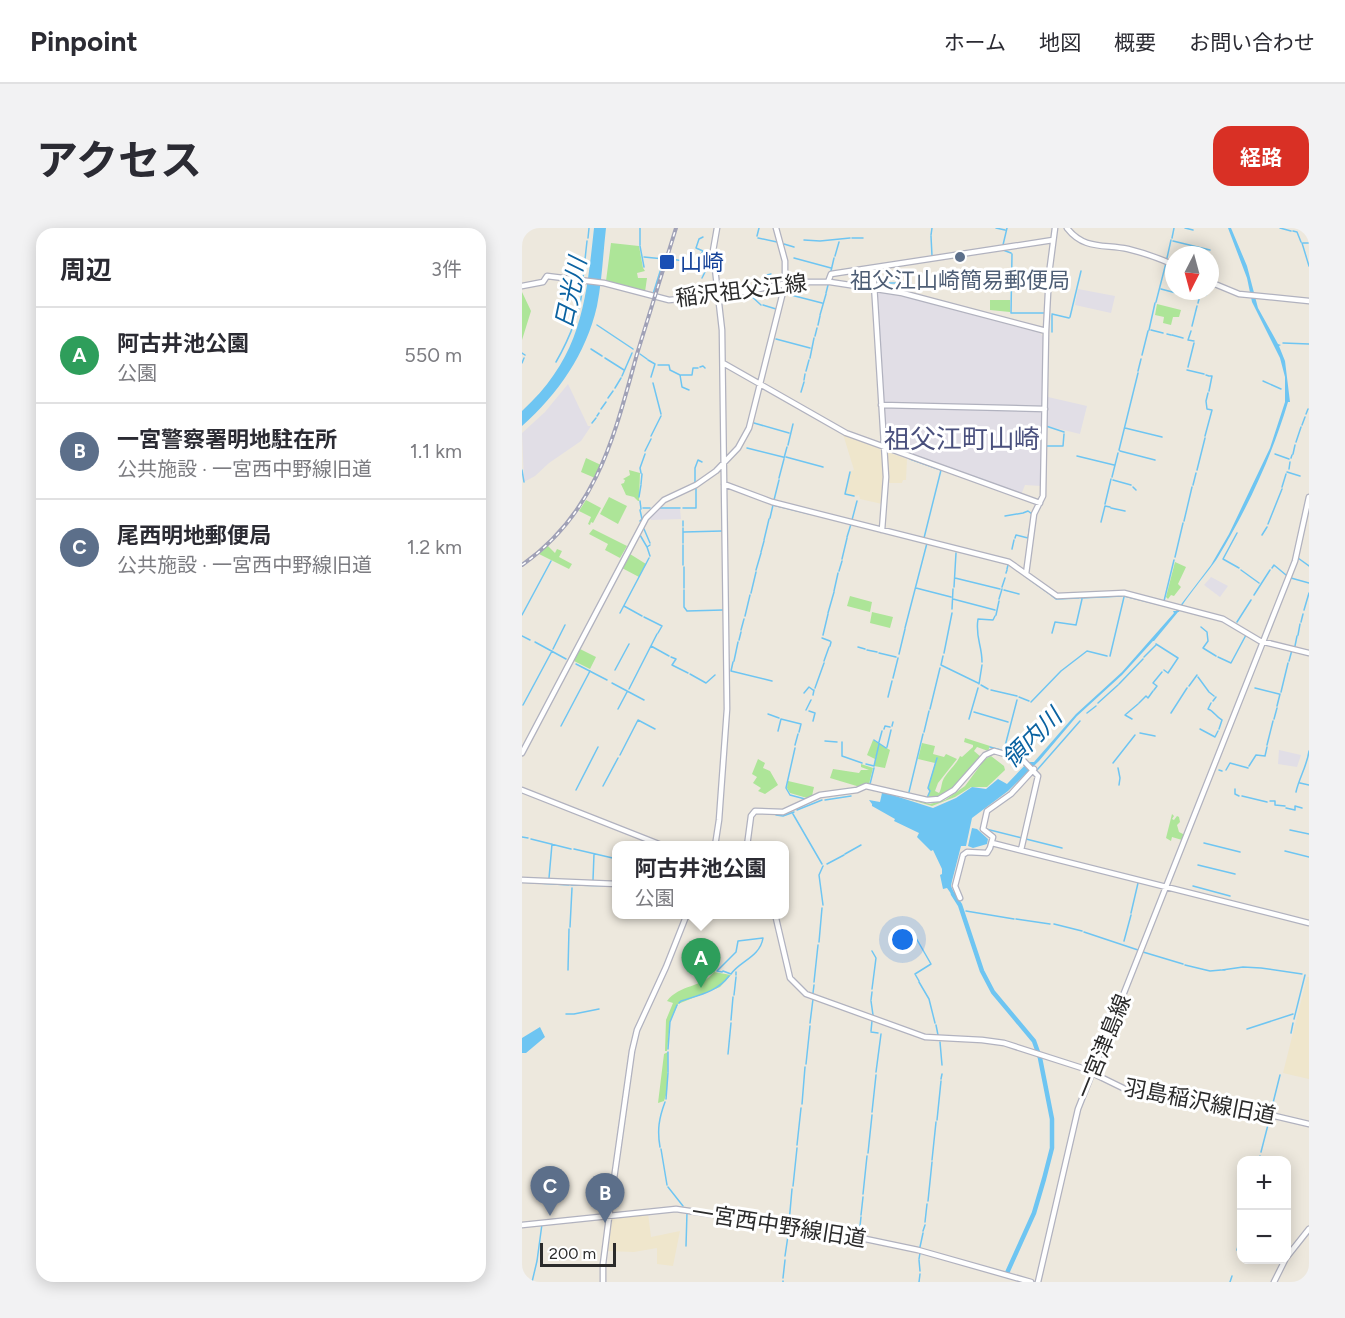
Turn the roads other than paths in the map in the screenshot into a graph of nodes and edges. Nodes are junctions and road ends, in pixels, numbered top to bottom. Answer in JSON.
{"nodes":[{"id":1,"x":717,"y":228,"type":"edge"},
{"id":2,"x":776,"y":228,"type":"edge"},
{"id":3,"x":1055,"y":228,"type":"edge"},
{"id":4,"x":1067,"y":228,"type":"edge"},
{"id":5,"x":1053,"y":240,"type":"junction"},
{"id":6,"x":1165,"y":262,"type":"edge"},
{"id":7,"x":873,"y":268,"type":"junction"},
{"id":8,"x":828,"y":282,"type":"junction"},
{"id":9,"x":785,"y":284,"type":"junction"},
{"id":10,"x":522,"y":286,"type":"edge"},
{"id":11,"x":1219,"y":286,"type":"edge"},
{"id":12,"x":874,"y":288,"type":"junction"},
{"id":13,"x":719,"y":296,"type":"junction"},
{"id":14,"x":1309,"y":301,"type":"edge"},
{"id":15,"x":1046,"y":331,"type":"junction"},
{"id":16,"x":723,"y":363,"type":"junction"},
{"id":17,"x":761,"y":384,"type":"junction"},
{"id":18,"x":881,"y":405,"type":"junction"},
{"id":19,"x":1044,"y":409,"type":"junction"},
{"id":20,"x":883,"y":447,"type":"junction"},
{"id":21,"x":724,"y":464,"type":"junction"},
{"id":22,"x":724,"y":484,"type":"junction"},
{"id":23,"x":1309,"y":497,"type":"edge"},
{"id":24,"x":1040,"y":503,"type":"junction"},
{"id":25,"x":882,"y":530,"type":"junction"},
{"id":26,"x":1026,"y":574,"type":"junction"},
{"id":27,"x":1263,"y":642,"type":"junction"},
{"id":28,"x":1309,"y":652,"type":"edge"},
{"id":29,"x":522,"y":753,"type":"edge"},
{"id":30,"x":1032,"y":768,"type":"junction"},
{"id":31,"x":522,"y":790,"type":"edge"},
{"id":32,"x":651,"y":841,"type":"edge"},
{"id":33,"x":716,"y":841,"type":"edge"},
{"id":34,"x":748,"y":841,"type":"edge"},
{"id":35,"x":992,"y":843,"type":"junction"},
{"id":36,"x":1021,"y":850,"type":"junction"},
{"id":37,"x":522,"y":880,"type":"edge"},
{"id":38,"x":612,"y":884,"type":"edge"},
{"id":39,"x":1166,"y":887,"type":"junction"},
{"id":40,"x":960,"y":898,"type":"dead end"},
{"id":41,"x":685,"y":919,"type":"edge"},
{"id":42,"x":776,"y":919,"type":"edge"},
{"id":43,"x":1309,"y":923,"type":"edge"},
{"id":44,"x":1093,"y":1073,"type":"junction"},
{"id":45,"x":1309,"y":1124,"type":"edge"},
{"id":46,"x":609,"y":1216,"type":"junction"},
{"id":47,"x":522,"y":1225,"type":"edge"},
{"id":48,"x":1309,"y":1229,"type":"edge"},
{"id":49,"x":1291,"y":1252,"type":"edge"},
{"id":50,"x":1284,"y":1264,"type":"edge"},
{"id":51,"x":603,"y":1282,"type":"edge"},
{"id":52,"x":1031,"y":1282,"type":"edge"},
{"id":53,"x":1038,"y":1282,"type":"edge"},
{"id":54,"x":1275,"y":1282,"type":"edge"}],
"edges":[{"from":1,"to":13,"type":"street"},
{"from":2,"to":9,"type":"street"},
{"from":3,"to":5,"type":"street"},
{"from":4,"to":6,"type":"street"},
{"from":5,"to":7,"type":"street","name":"稲沢祖父江線"},
{"from":5,"to":15,"type":"street"},
{"from":7,"to":8,"type":"street","name":"稲沢祖父江線"},
{"from":7,"to":12,"type":"street"},
{"from":8,"to":9,"type":"street","name":"稲沢祖父江線"},
{"from":8,"to":12,"type":"street"},
{"from":9,"to":13,"type":"street","name":"稲沢祖父江線"},
{"from":9,"to":17,"type":"street"},
{"from":10,"to":13,"type":"street","name":"稲沢祖父江線"},
{"from":11,"to":14,"type":"street"},
{"from":12,"to":15,"type":"street"},
{"from":12,"to":18,"type":"street"},
{"from":13,"to":16,"type":"street"},
{"from":15,"to":19,"type":"street"},
{"from":16,"to":17,"type":"street"},
{"from":16,"to":21,"type":"street"},
{"from":17,"to":20,"type":"street"},
{"from":17,"to":21,"type":"street"},
{"from":18,"to":19,"type":"street"},
{"from":18,"to":20,"type":"street"},
{"from":19,"to":24,"type":"street"},
{"from":20,"to":24,"type":"street"},
{"from":20,"to":25,"type":"street"},
{"from":21,"to":22,"type":"street"},
{"from":21,"to":29,"type":"street"},
{"from":22,"to":25,"type":"street"},
{"from":22,"to":33,"type":"street"},
{"from":23,"to":27,"type":"street","name":"一宮津島線"},
{"from":24,"to":26,"type":"street"},
{"from":25,"to":26,"type":"street"},
{"from":26,"to":27,"type":"street"},
{"from":27,"to":28,"type":"street"},
{"from":27,"to":39,"type":"street","name":"一宮津島線"},
{"from":30,"to":34,"type":"street"},
{"from":30,"to":35,"type":"street"},
{"from":30,"to":36,"type":"street"},
{"from":31,"to":32,"type":"street"},
{"from":35,"to":36,"type":"street"},
{"from":35,"to":40,"type":"street"},
{"from":36,"to":39,"type":"street"},
{"from":37,"to":38,"type":"street"},
{"from":39,"to":43,"type":"street"},
{"from":39,"to":44,"type":"street","name":"一宮津島線"},
{"from":41,"to":46,"type":"street"},
{"from":42,"to":44,"type":"street","name":"羽島稲沢線旧道"},
{"from":44,"to":45,"type":"street","name":"羽島稲沢線旧道"},
{"from":44,"to":53,"type":"street","name":"一宮津島線"},
{"from":46,"to":47,"type":"street","name":"一宮西中野線旧道"},
{"from":46,"to":51,"type":"street"},
{"from":46,"to":52,"type":"street","name":"一宮西中野線旧道"},
{"from":48,"to":49,"type":"street"},
{"from":50,"to":54,"type":"street"}]}
